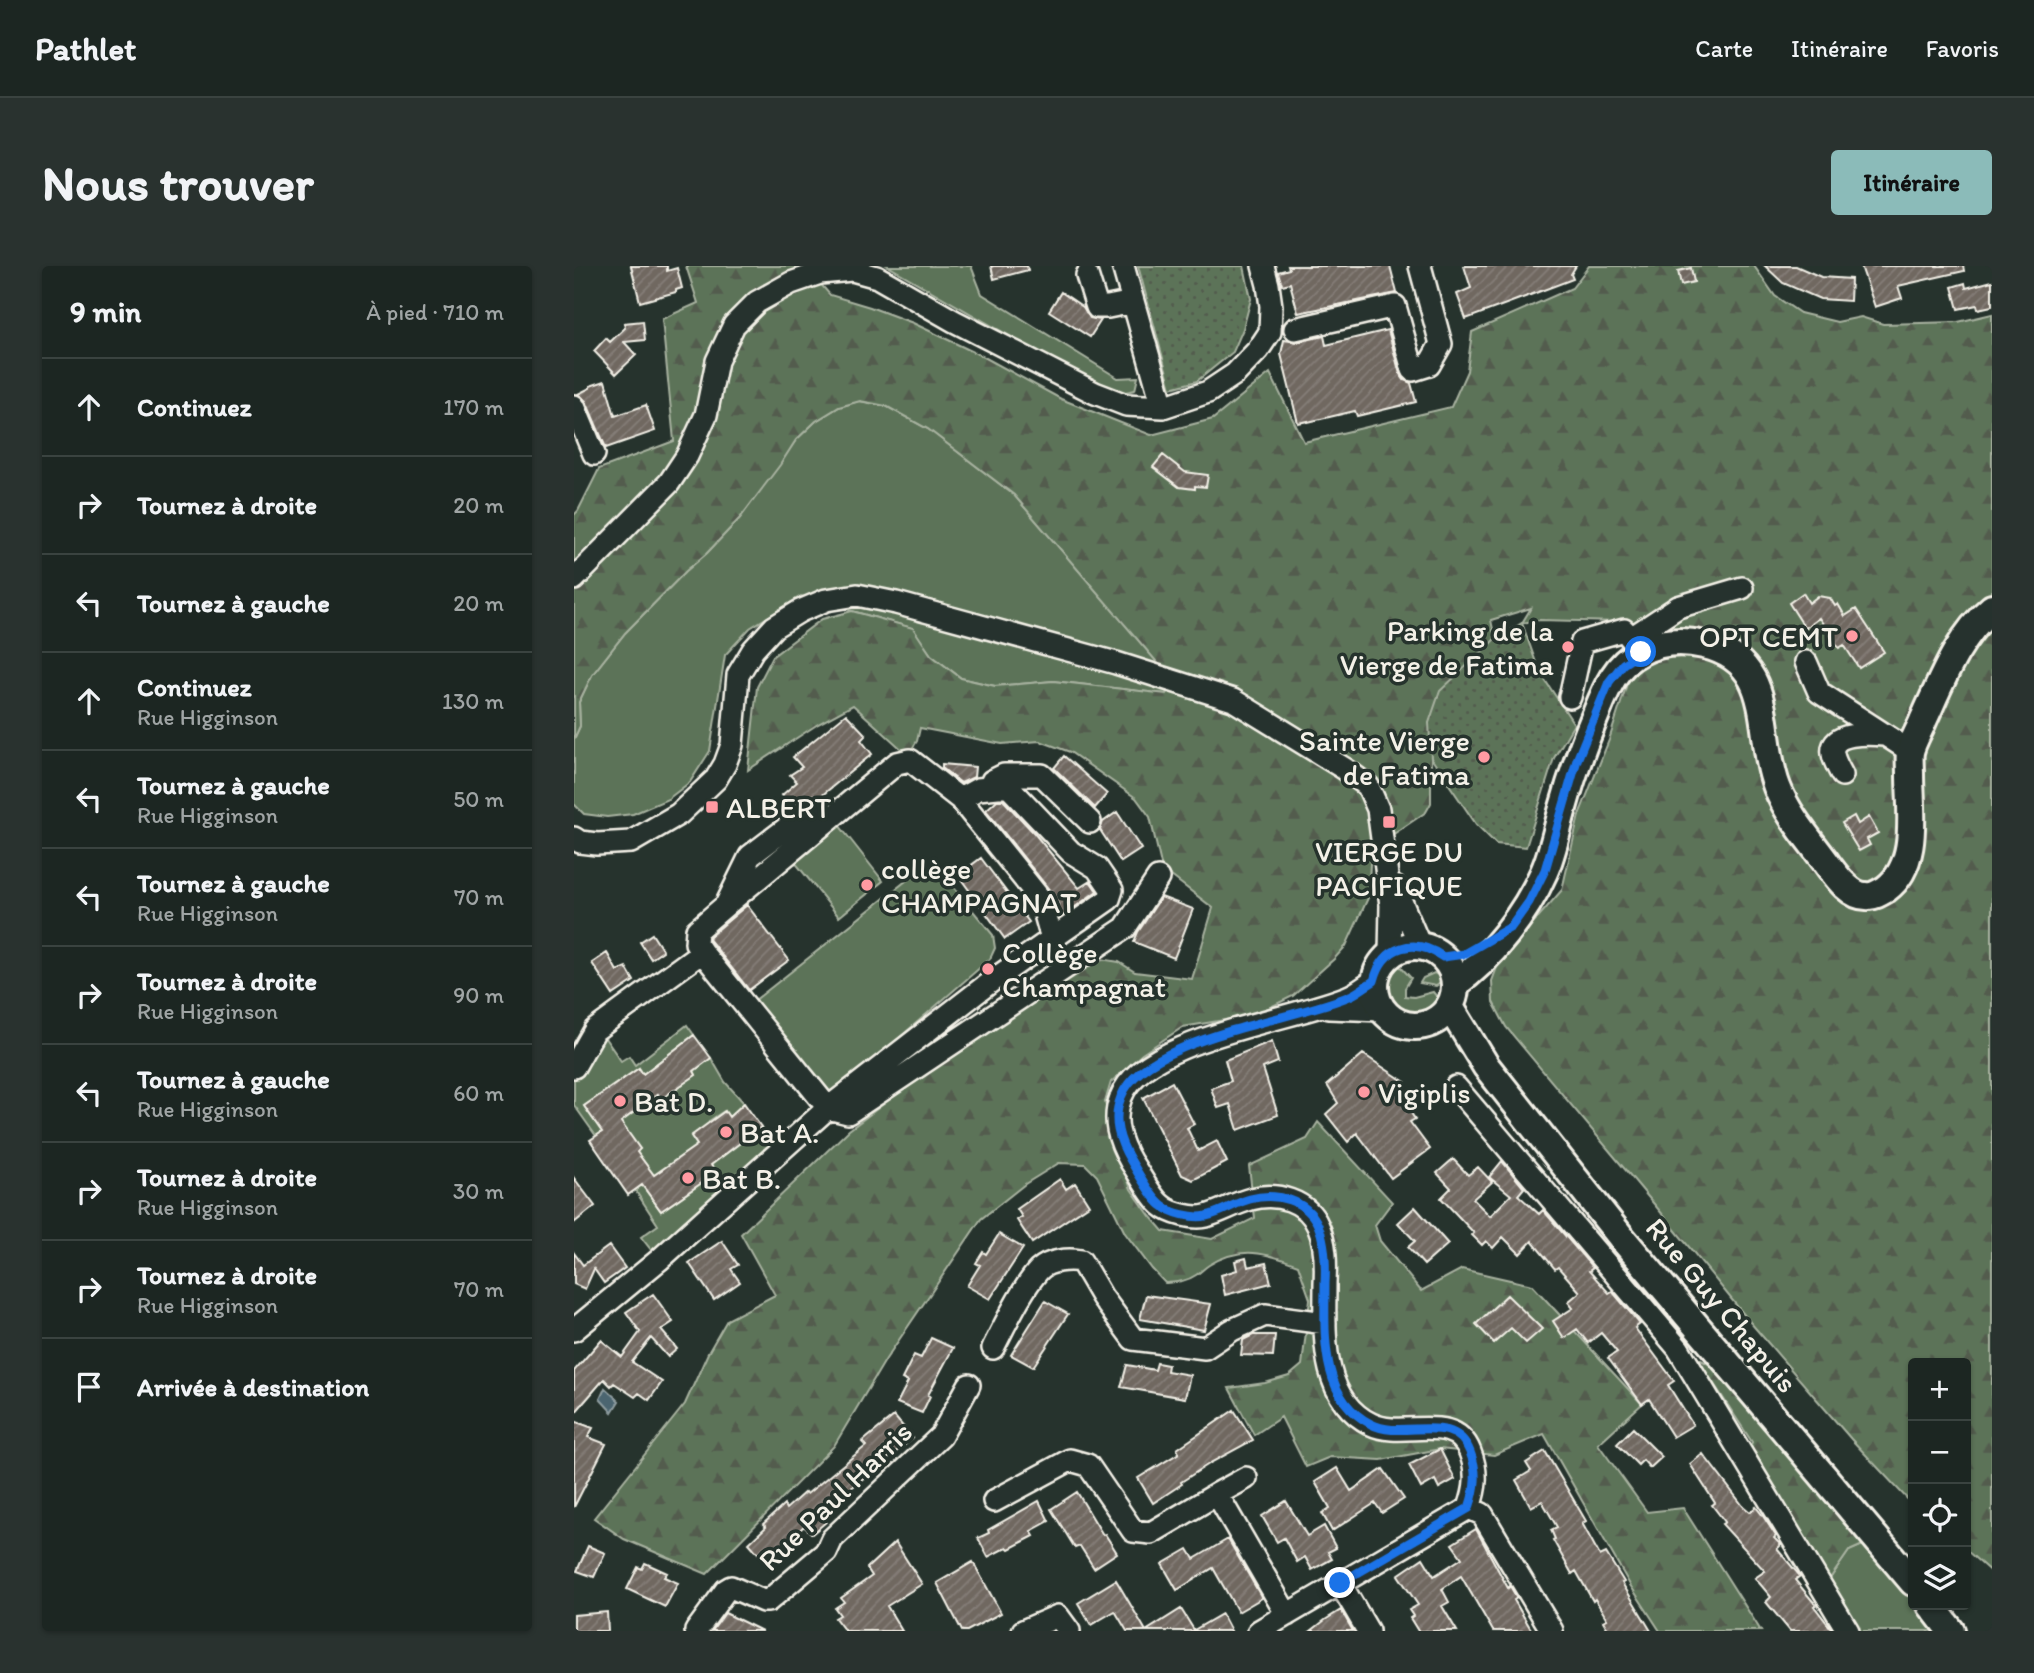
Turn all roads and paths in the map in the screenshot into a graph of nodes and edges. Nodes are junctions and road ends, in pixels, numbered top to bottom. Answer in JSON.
{"nodes":[{"id":1,"x":1123,"y":266,"type":"edge"},
{"id":2,"x":1263,"y":266,"type":"edge"},
{"id":3,"x":1420,"y":266,"type":"edge"},
{"id":4,"x":817,"y":270,"type":"edge"},
{"id":5,"x":860,"y":270,"type":"edge"},
{"id":6,"x":793,"y":275,"type":"edge"},
{"id":7,"x":1087,"y":275,"type":"dead end"},
{"id":8,"x":1133,"y":302,"type":"junction"},
{"id":9,"x":1295,"y":329,"type":"dead end"},
{"id":10,"x":574,"y":406,"type":"edge"},
{"id":11,"x":1163,"y":407,"type":"junction"},
{"id":12,"x":594,"y":454,"type":"dead end"},
{"id":13,"x":574,"y":578,"type":"edge"},
{"id":14,"x":1742,"y":588,"type":"dead end"},
{"id":15,"x":1992,"y":608,"type":"edge"},
{"id":16,"x":1636,"y":645,"type":"junction"},
{"id":17,"x":1806,"y":663,"type":"dead end"},
{"id":18,"x":1570,"y":697,"type":"dead end"},
{"id":19,"x":1884,"y":735,"type":"junction"},
{"id":20,"x":1910,"y":751,"type":"junction"},
{"id":21,"x":1842,"y":775,"type":"dead end"},
{"id":22,"x":969,"y":794,"type":"junction"},
{"id":23,"x":813,"y":808,"type":"dead end"},
{"id":24,"x":1090,"y":822,"type":"dead end"},
{"id":25,"x":574,"y":838,"type":"edge"},
{"id":26,"x":1385,"y":853,"type":"junction"},
{"id":27,"x":1158,"y":878,"type":"dead end"},
{"id":28,"x":726,"y":905,"type":"junction"},
{"id":29,"x":1511,"y":927,"type":"junction"},
{"id":30,"x":1052,"y":940,"type":"junction"},
{"id":31,"x":702,"y":952,"type":"junction"},
{"id":32,"x":1432,"y":952,"type":"junction"},
{"id":33,"x":1390,"y":954,"type":"junction"},
{"id":34,"x":1374,"y":981,"type":"junction"},
{"id":35,"x":1452,"y":995,"type":"junction"},
{"id":36,"x":1312,"y":1008,"type":"junction"},
{"id":37,"x":1381,"y":1010,"type":"junction"},
{"id":38,"x":1427,"y":1025,"type":"junction"},
{"id":39,"x":1486,"y":1066,"type":"junction"},
{"id":40,"x":574,"y":1067,"type":"edge"},
{"id":41,"x":1457,"y":1087,"type":"dead end"},
{"id":42,"x":828,"y":1108,"type":"junction"},
{"id":43,"x":1621,"y":1237,"type":"junction"},
{"id":44,"x":1600,"y":1255,"type":"junction"},
{"id":45,"x":1325,"y":1323,"type":"junction"},
{"id":46,"x":574,"y":1330,"type":"edge"},
{"id":47,"x":993,"y":1348,"type":"dead end"},
{"id":48,"x":969,"y":1385,"type":"dead end"},
{"id":49,"x":1246,"y":1478,"type":"dead end"},
{"id":50,"x":1217,"y":1494,"type":"junction"},
{"id":51,"x":994,"y":1501,"type":"dead end"},
{"id":52,"x":1469,"y":1508,"type":"junction"},
{"id":53,"x":1908,"y":1576,"type":"edge"},
{"id":54,"x":1340,"y":1583,"type":"junction"},
{"id":55,"x":1935,"y":1610,"type":"edge"},
{"id":56,"x":1287,"y":1615,"type":"junction"},
{"id":57,"x":696,"y":1631,"type":"edge"},
{"id":58,"x":1024,"y":1631,"type":"edge"},
{"id":59,"x":1069,"y":1631,"type":"edge"},
{"id":60,"x":1259,"y":1631,"type":"edge"},
{"id":61,"x":1368,"y":1631,"type":"edge"},
{"id":62,"x":1552,"y":1631,"type":"edge"},
{"id":63,"x":1849,"y":1631,"type":"edge"},
{"id":64,"x":1951,"y":1631,"type":"edge"}],
"edges":[{"from":1,"to":8,"type":"street"},
{"from":2,"to":11,"type":"street"},
{"from":3,"to":9,"type":"street"},
{"from":4,"to":5,"type":"street"},
{"from":4,"to":6,"type":"street"},
{"from":5,"to":11,"type":"street"},
{"from":6,"to":13,"type":"street"},
{"from":7,"to":8,"type":"street"},
{"from":8,"to":11,"type":"street"},
{"from":10,"to":12,"type":"street"},
{"from":14,"to":16,"type":"street"},
{"from":15,"to":20,"type":"main road"},
{"from":16,"to":18,"type":"street"},
{"from":16,"to":20,"type":"main road"},
{"from":16,"to":29,"type":"main road"},
{"from":17,"to":19,"type":"street"},
{"from":19,"to":20,"type":"street"},
{"from":19,"to":21,"type":"street"},
{"from":22,"to":24,"type":"street"},
{"from":22,"to":28,"type":"street"},
{"from":22,"to":30,"type":"street"},
{"from":22,"to":30,"type":"street"},
{"from":23,"to":28,"type":"street"},
{"from":25,"to":26,"type":"street"},
{"from":26,"to":32,"type":"street"},
{"from":26,"to":33,"type":"street"},
{"from":27,"to":42,"type":"street"},
{"from":28,"to":31,"type":"street"},
{"from":29,"to":32,"type":"main road"},
{"from":29,"to":35,"type":"main road"},
{"from":30,"to":42,"type":"street"},
{"from":31,"to":40,"type":"street"},
{"from":31,"to":42,"type":"street"},
{"from":32,"to":33,"type":"main road"},
{"from":32,"to":35,"type":"main road"},
{"from":33,"to":34,"type":"main road"},
{"from":34,"to":36,"type":"street"},
{"from":34,"to":37,"type":"main road"},
{"from":35,"to":38,"type":"main road"},
{"from":35,"to":39,"type":"main road","name":"Rue Guy Chapuis"},
{"from":36,"to":37,"type":"street"},
{"from":36,"to":45,"type":"street"},
{"from":37,"to":38,"type":"main road"},
{"from":38,"to":39,"type":"main road","name":"Rue Guy Chapuis"},
{"from":39,"to":43,"type":"main road","name":"Rue Guy Chapuis"},
{"from":41,"to":44,"type":"street"},
{"from":42,"to":46,"type":"street"},
{"from":43,"to":44,"type":"street"},
{"from":43,"to":53,"type":"main road","name":"Rue Guy Chapuis"},
{"from":44,"to":63,"type":"street"},
{"from":45,"to":47,"type":"street"},
{"from":45,"to":52,"type":"street"},
{"from":48,"to":57,"type":"street","name":"Rue Paul Harris"},
{"from":49,"to":50,"type":"street"},
{"from":50,"to":51,"type":"street"},
{"from":50,"to":56,"type":"street"},
{"from":52,"to":54,"type":"street"},
{"from":52,"to":62,"type":"street"},
{"from":54,"to":56,"type":"street"},
{"from":54,"to":61,"type":"street"},
{"from":55,"to":64,"type":"main road"},
{"from":56,"to":60,"type":"street"},
{"from":58,"to":59,"type":"street"}]}
